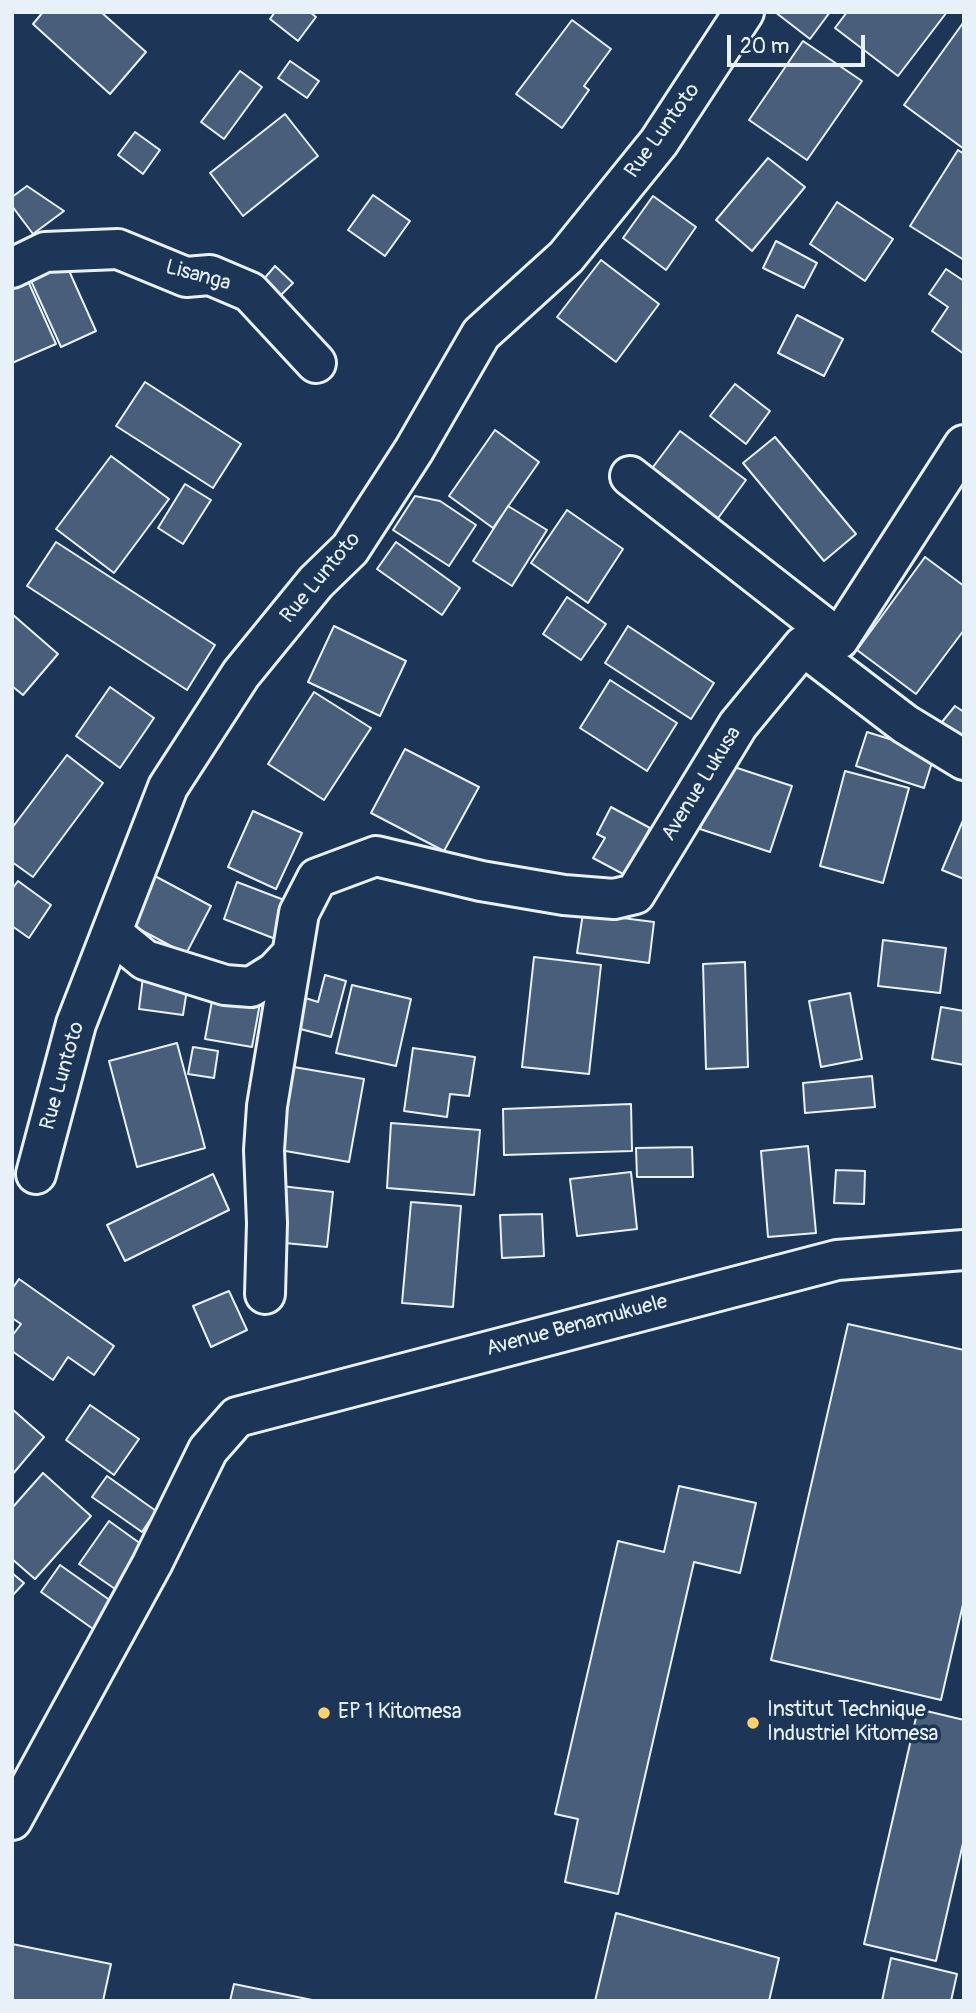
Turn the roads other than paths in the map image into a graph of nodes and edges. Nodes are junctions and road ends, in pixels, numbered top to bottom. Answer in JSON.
{"nodes":[{"id":1,"x":744,"y":12,"type":"edge"},
{"id":2,"x":12,"y":268,"type":"edge"},
{"id":3,"x":316,"y":363,"type":"dead end"},
{"id":4,"x":964,"y":445,"type":"edge"},
{"id":5,"x":630,"y":476,"type":"dead end"},
{"id":6,"x":821,"y":643,"type":"junction"},
{"id":7,"x":964,"y":760,"type":"edge"},
{"id":8,"x":112,"y":933,"type":"junction"},
{"id":9,"x":290,"y":956,"type":"junction"},
{"id":10,"x":36,"y":1174,"type":"dead end"},
{"id":11,"x":964,"y":1250,"type":"edge"},
{"id":12,"x":265,"y":1294,"type":"dead end"},
{"id":13,"x":12,"y":1820,"type":"edge"}],
"edges":[{"from":1,"to":8,"type":"street","name":"Rue Luntoto"},
{"from":2,"to":3,"type":"street","name":"Lisanga"},
{"from":4,"to":6,"type":"street","name":"Avenue Lukusa"},
{"from":5,"to":6,"type":"street"},
{"from":6,"to":7,"type":"street"},
{"from":6,"to":9,"type":"street","name":"Avenue Lukusa"},
{"from":8,"to":9,"type":"street"},
{"from":8,"to":10,"type":"street","name":"Rue Luntoto"},
{"from":9,"to":12,"type":"street"},
{"from":11,"to":13,"type":"street","name":"Avenue Benamukuele"}]}
